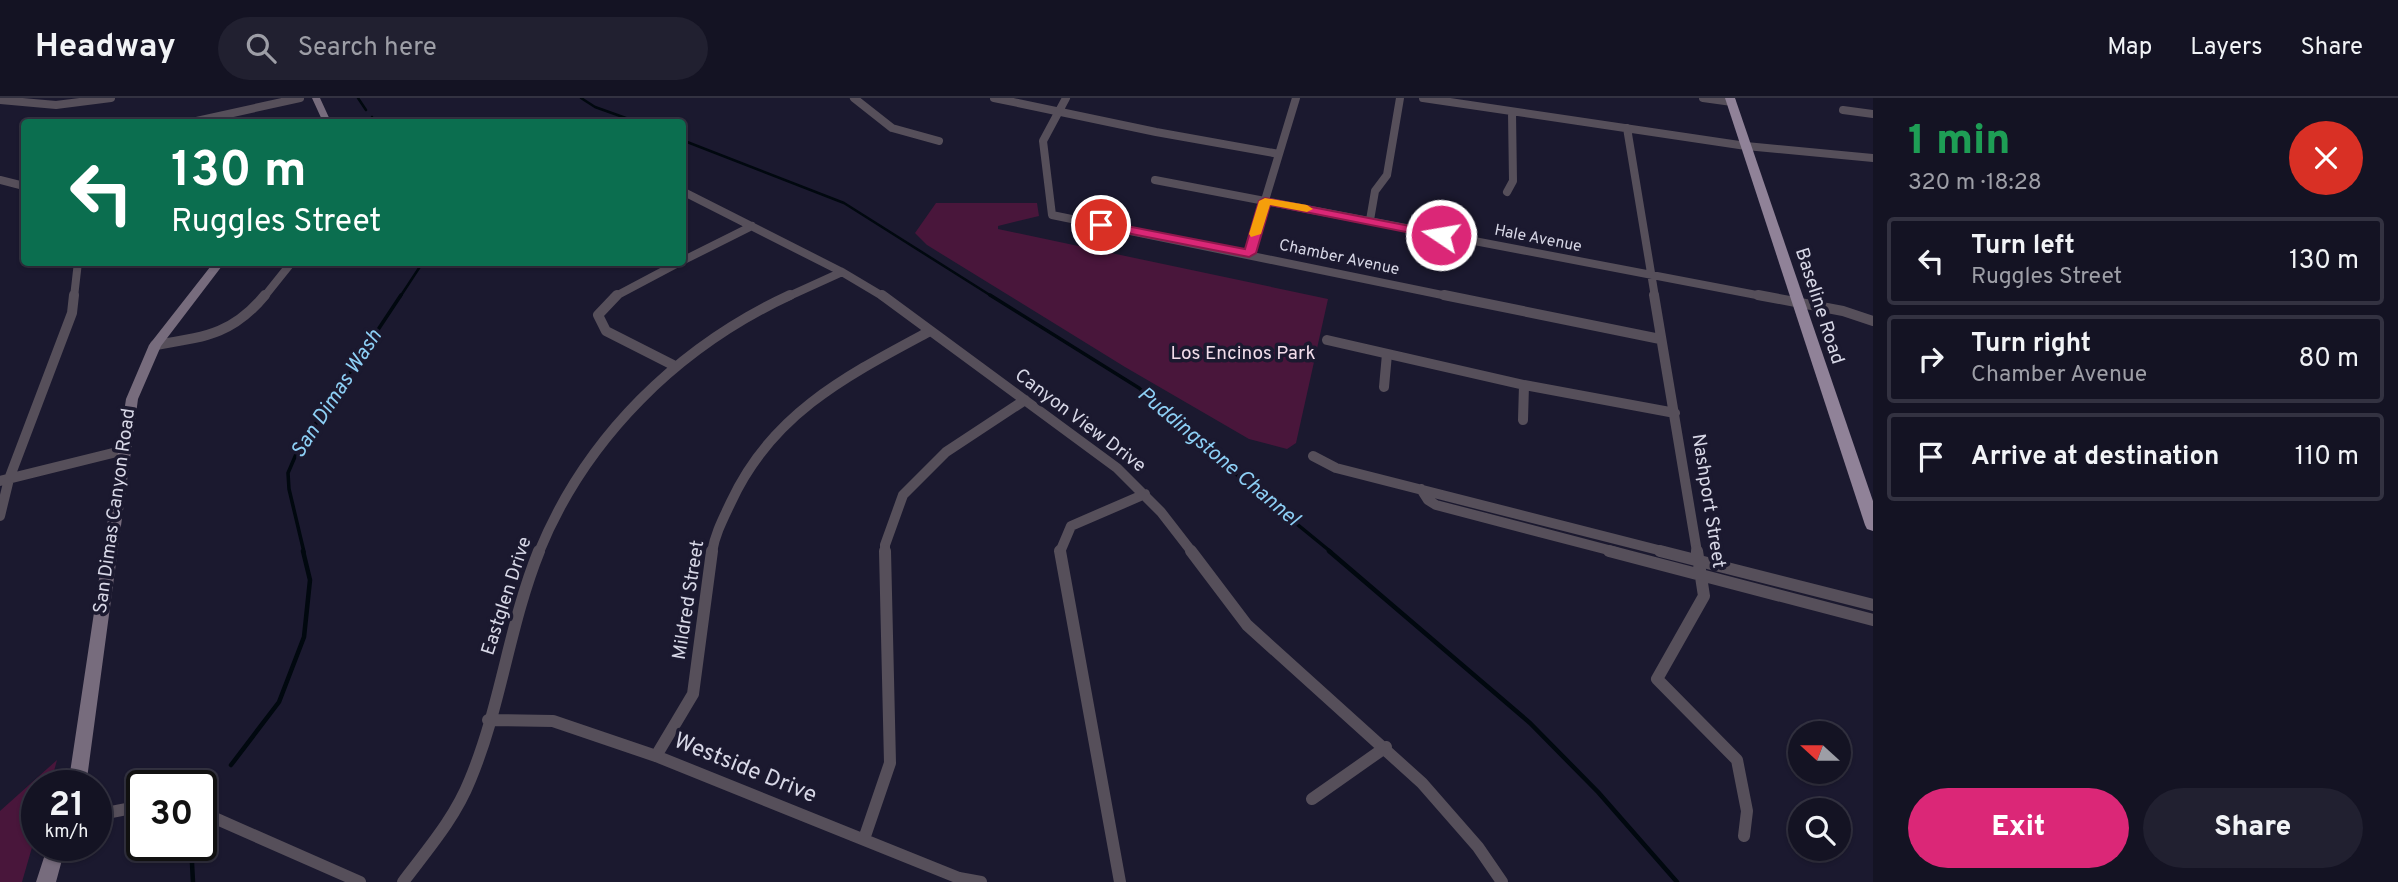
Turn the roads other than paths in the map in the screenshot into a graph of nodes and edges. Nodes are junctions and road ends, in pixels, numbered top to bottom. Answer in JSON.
{"nodes":[{"id":1,"x":109,"y":98,"type":"edge"},
{"id":2,"x":300,"y":98,"type":"edge"},
{"id":3,"x":316,"y":98,"type":"edge"},
{"id":4,"x":854,"y":98,"type":"edge"},
{"id":5,"x":994,"y":98,"type":"edge"},
{"id":6,"x":1066,"y":98,"type":"edge"},
{"id":7,"x":1296,"y":98,"type":"edge"},
{"id":8,"x":1400,"y":98,"type":"edge"},
{"id":9,"x":1423,"y":98,"type":"edge"},
{"id":10,"x":1703,"y":98,"type":"edge"},
{"id":11,"x":0,"y":100,"type":"edge"},
{"id":12,"x":1731,"y":100,"type":"edge"},
{"id":13,"x":1059,"y":110,"type":"junction"},
{"id":14,"x":1843,"y":110,"type":"dead end"},
{"id":15,"x":1512,"y":113,"type":"junction"},
{"id":16,"x":1873,"y":114,"type":"edge"},
{"id":17,"x":206,"y":119,"type":"edge"},
{"id":18,"x":326,"y":119,"type":"edge"},
{"id":19,"x":1627,"y":128,"type":"junction"},
{"id":20,"x":939,"y":141,"type":"dead end"},
{"id":21,"x":1746,"y":146,"type":"junction"},
{"id":22,"x":1279,"y":154,"type":"junction"},
{"id":23,"x":1873,"y":158,"type":"edge"},
{"id":24,"x":0,"y":180,"type":"edge"},
{"id":25,"x":1155,"y":180,"type":"dead end"},
{"id":26,"x":21,"y":185,"type":"edge"},
{"id":27,"x":1507,"y":192,"type":"dead end"},
{"id":28,"x":686,"y":193,"type":"edge"},
{"id":29,"x":1265,"y":201,"type":"junction"},
{"id":30,"x":1370,"y":220,"type":"junction"},
{"id":31,"x":751,"y":226,"type":"junction"},
{"id":32,"x":1249,"y":253,"type":"junction"},
{"id":33,"x":686,"y":259,"type":"edge"},
{"id":34,"x":78,"y":266,"type":"edge"},
{"id":35,"x":217,"y":266,"type":"edge"},
{"id":36,"x":288,"y":266,"type":"edge"},
{"id":37,"x":673,"y":266,"type":"edge"},
{"id":38,"x":842,"y":272,"type":"junction"},
{"id":39,"x":1650,"y":275,"type":"junction"},
{"id":40,"x":1798,"y":302,"type":"junction"},
{"id":41,"x":1873,"y":321,"type":"edge"},
{"id":42,"x":930,"y":331,"type":"junction"},
{"id":43,"x":1660,"y":339,"type":"junction"},
{"id":44,"x":1327,"y":340,"type":"dead end"},
{"id":45,"x":155,"y":345,"type":"junction"},
{"id":46,"x":1387,"y":354,"type":"junction"},
{"id":47,"x":675,"y":366,"type":"junction"},
{"id":48,"x":1524,"y":385,"type":"junction"},
{"id":49,"x":1384,"y":387,"type":"dead end"},
{"id":50,"x":1025,"y":400,"type":"junction"},
{"id":51,"x":1675,"y":412,"type":"junction"},
{"id":52,"x":1522,"y":420,"type":"dead end"},
{"id":53,"x":125,"y":450,"type":"junction"},
{"id":54,"x":1313,"y":456,"type":"dead end"},
{"id":55,"x":4,"y":480,"type":"edge"},
{"id":56,"x":1421,"y":489,"type":"junction"},
{"id":57,"x":1145,"y":494,"type":"junction"},
{"id":58,"x":0,"y":516,"type":"edge"},
{"id":59,"x":1873,"y":525,"type":"edge"},
{"id":60,"x":1699,"y":561,"type":"junction"},
{"id":61,"x":1701,"y":575,"type":"junction"},
{"id":62,"x":1873,"y":605,"type":"edge"},
{"id":63,"x":1873,"y":620,"type":"edge"},
{"id":64,"x":488,"y":720,"type":"junction"},
{"id":65,"x":1386,"y":747,"type":"junction"},
{"id":66,"x":656,"y":756,"type":"junction"},
{"id":67,"x":79,"y":770,"type":"edge"},
{"id":68,"x":1312,"y":799,"type":"dead end"},
{"id":69,"x":217,"y":820,"type":"edge"},
{"id":70,"x":1744,"y":836,"type":"dead end"},
{"id":71,"x":863,"y":839,"type":"junction"},
{"id":72,"x":52,"y":861,"type":"edge"},
{"id":73,"x":46,"y":882,"type":"edge"},
{"id":74,"x":360,"y":882,"type":"edge"},
{"id":75,"x":403,"y":882,"type":"edge"},
{"id":76,"x":981,"y":882,"type":"edge"},
{"id":77,"x":1120,"y":882,"type":"edge"},
{"id":78,"x":1502,"y":882,"type":"edge"}],
"edges":[{"from":1,"to":11,"type":"street"},
{"from":2,"to":17,"type":"street"},
{"from":3,"to":18,"type":"street"},
{"from":4,"to":20,"type":"street"},
{"from":5,"to":13,"type":"street"},
{"from":6,"to":13,"type":"street"},
{"from":7,"to":22,"type":"street"},
{"from":8,"to":30,"type":"street"},
{"from":9,"to":15,"type":"street"},
{"from":10,"to":12,"type":"street"},
{"from":12,"to":21,"type":"main road","name":"Baseline Road"},
{"from":13,"to":22,"type":"street"},
{"from":13,"to":32,"type":"street","name":"Chamber Avenue"},
{"from":14,"to":16,"type":"street"},
{"from":15,"to":19,"type":"street"},
{"from":15,"to":27,"type":"street"},
{"from":19,"to":21,"type":"street"},
{"from":19,"to":39,"type":"street","name":"Nashport Street"},
{"from":21,"to":23,"type":"street"},
{"from":21,"to":40,"type":"main road","name":"Baseline Road"},
{"from":22,"to":29,"type":"street"},
{"from":24,"to":26,"type":"street"},
{"from":25,"to":29,"type":"street","name":"Hale Avenue"},
{"from":28,"to":31,"type":"street","name":"Canyon View Drive"},
{"from":29,"to":30,"type":"street","name":"Hale Avenue"},
{"from":29,"to":32,"type":"street"},
{"from":30,"to":39,"type":"street","name":"Hale Avenue"},
{"from":31,"to":33,"type":"street"},
{"from":31,"to":38,"type":"street","name":"Canyon View Drive"},
{"from":32,"to":43,"type":"street","name":"Chamber Avenue"},
{"from":34,"to":55,"type":"street"},
{"from":35,"to":45,"type":"street","name":"San Dimas Canyon Road"},
{"from":36,"to":45,"type":"street"},
{"from":37,"to":47,"type":"street"},
{"from":38,"to":42,"type":"street","name":"Canyon View Drive"},
{"from":38,"to":47,"type":"street","name":"Eastglen Drive"},
{"from":39,"to":40,"type":"street","name":"Hale Avenue"},
{"from":39,"to":43,"type":"street","name":"Nashport Street"},
{"from":40,"to":41,"type":"street","name":"Hale Avenue"},
{"from":40,"to":59,"type":"main road","name":"Baseline Road"},
{"from":42,"to":50,"type":"street","name":"Canyon View Drive"},
{"from":42,"to":66,"type":"street","name":"Mildred Street"},
{"from":43,"to":51,"type":"street","name":"Nashport Street"},
{"from":44,"to":46,"type":"street"},
{"from":45,"to":53,"type":"street","name":"San Dimas Canyon Road"},
{"from":46,"to":48,"type":"street"},
{"from":46,"to":49,"type":"street"},
{"from":47,"to":64,"type":"street","name":"Eastglen Drive"},
{"from":48,"to":51,"type":"street"},
{"from":48,"to":52,"type":"street"},
{"from":50,"to":57,"type":"street","name":"Canyon View Drive"},
{"from":50,"to":71,"type":"street"},
{"from":51,"to":60,"type":"street","name":"Nashport Street"},
{"from":53,"to":55,"type":"street"},
{"from":53,"to":67,"type":"street","name":"San Dimas Canyon Road"},
{"from":54,"to":56,"type":"street"},
{"from":55,"to":58,"type":"street"},
{"from":56,"to":60,"type":"street"},
{"from":56,"to":61,"type":"street"},
{"from":57,"to":65,"type":"street","name":"Canyon View Drive"},
{"from":57,"to":77,"type":"street"},
{"from":60,"to":61,"type":"street","name":"Nashport Street"},
{"from":60,"to":62,"type":"street"},
{"from":61,"to":63,"type":"street"},
{"from":61,"to":70,"type":"street","name":"Nashport Street"},
{"from":64,"to":66,"type":"street","name":"Westside Drive"},
{"from":64,"to":75,"type":"street","name":"Eastglen Drive"},
{"from":65,"to":68,"type":"street"},
{"from":65,"to":78,"type":"street","name":"Canyon View Drive"},
{"from":66,"to":71,"type":"street","name":"Westside Drive"},
{"from":69,"to":74,"type":"street"},
{"from":71,"to":76,"type":"street","name":"Westside Drive"},
{"from":72,"to":73,"type":"street"}]}
